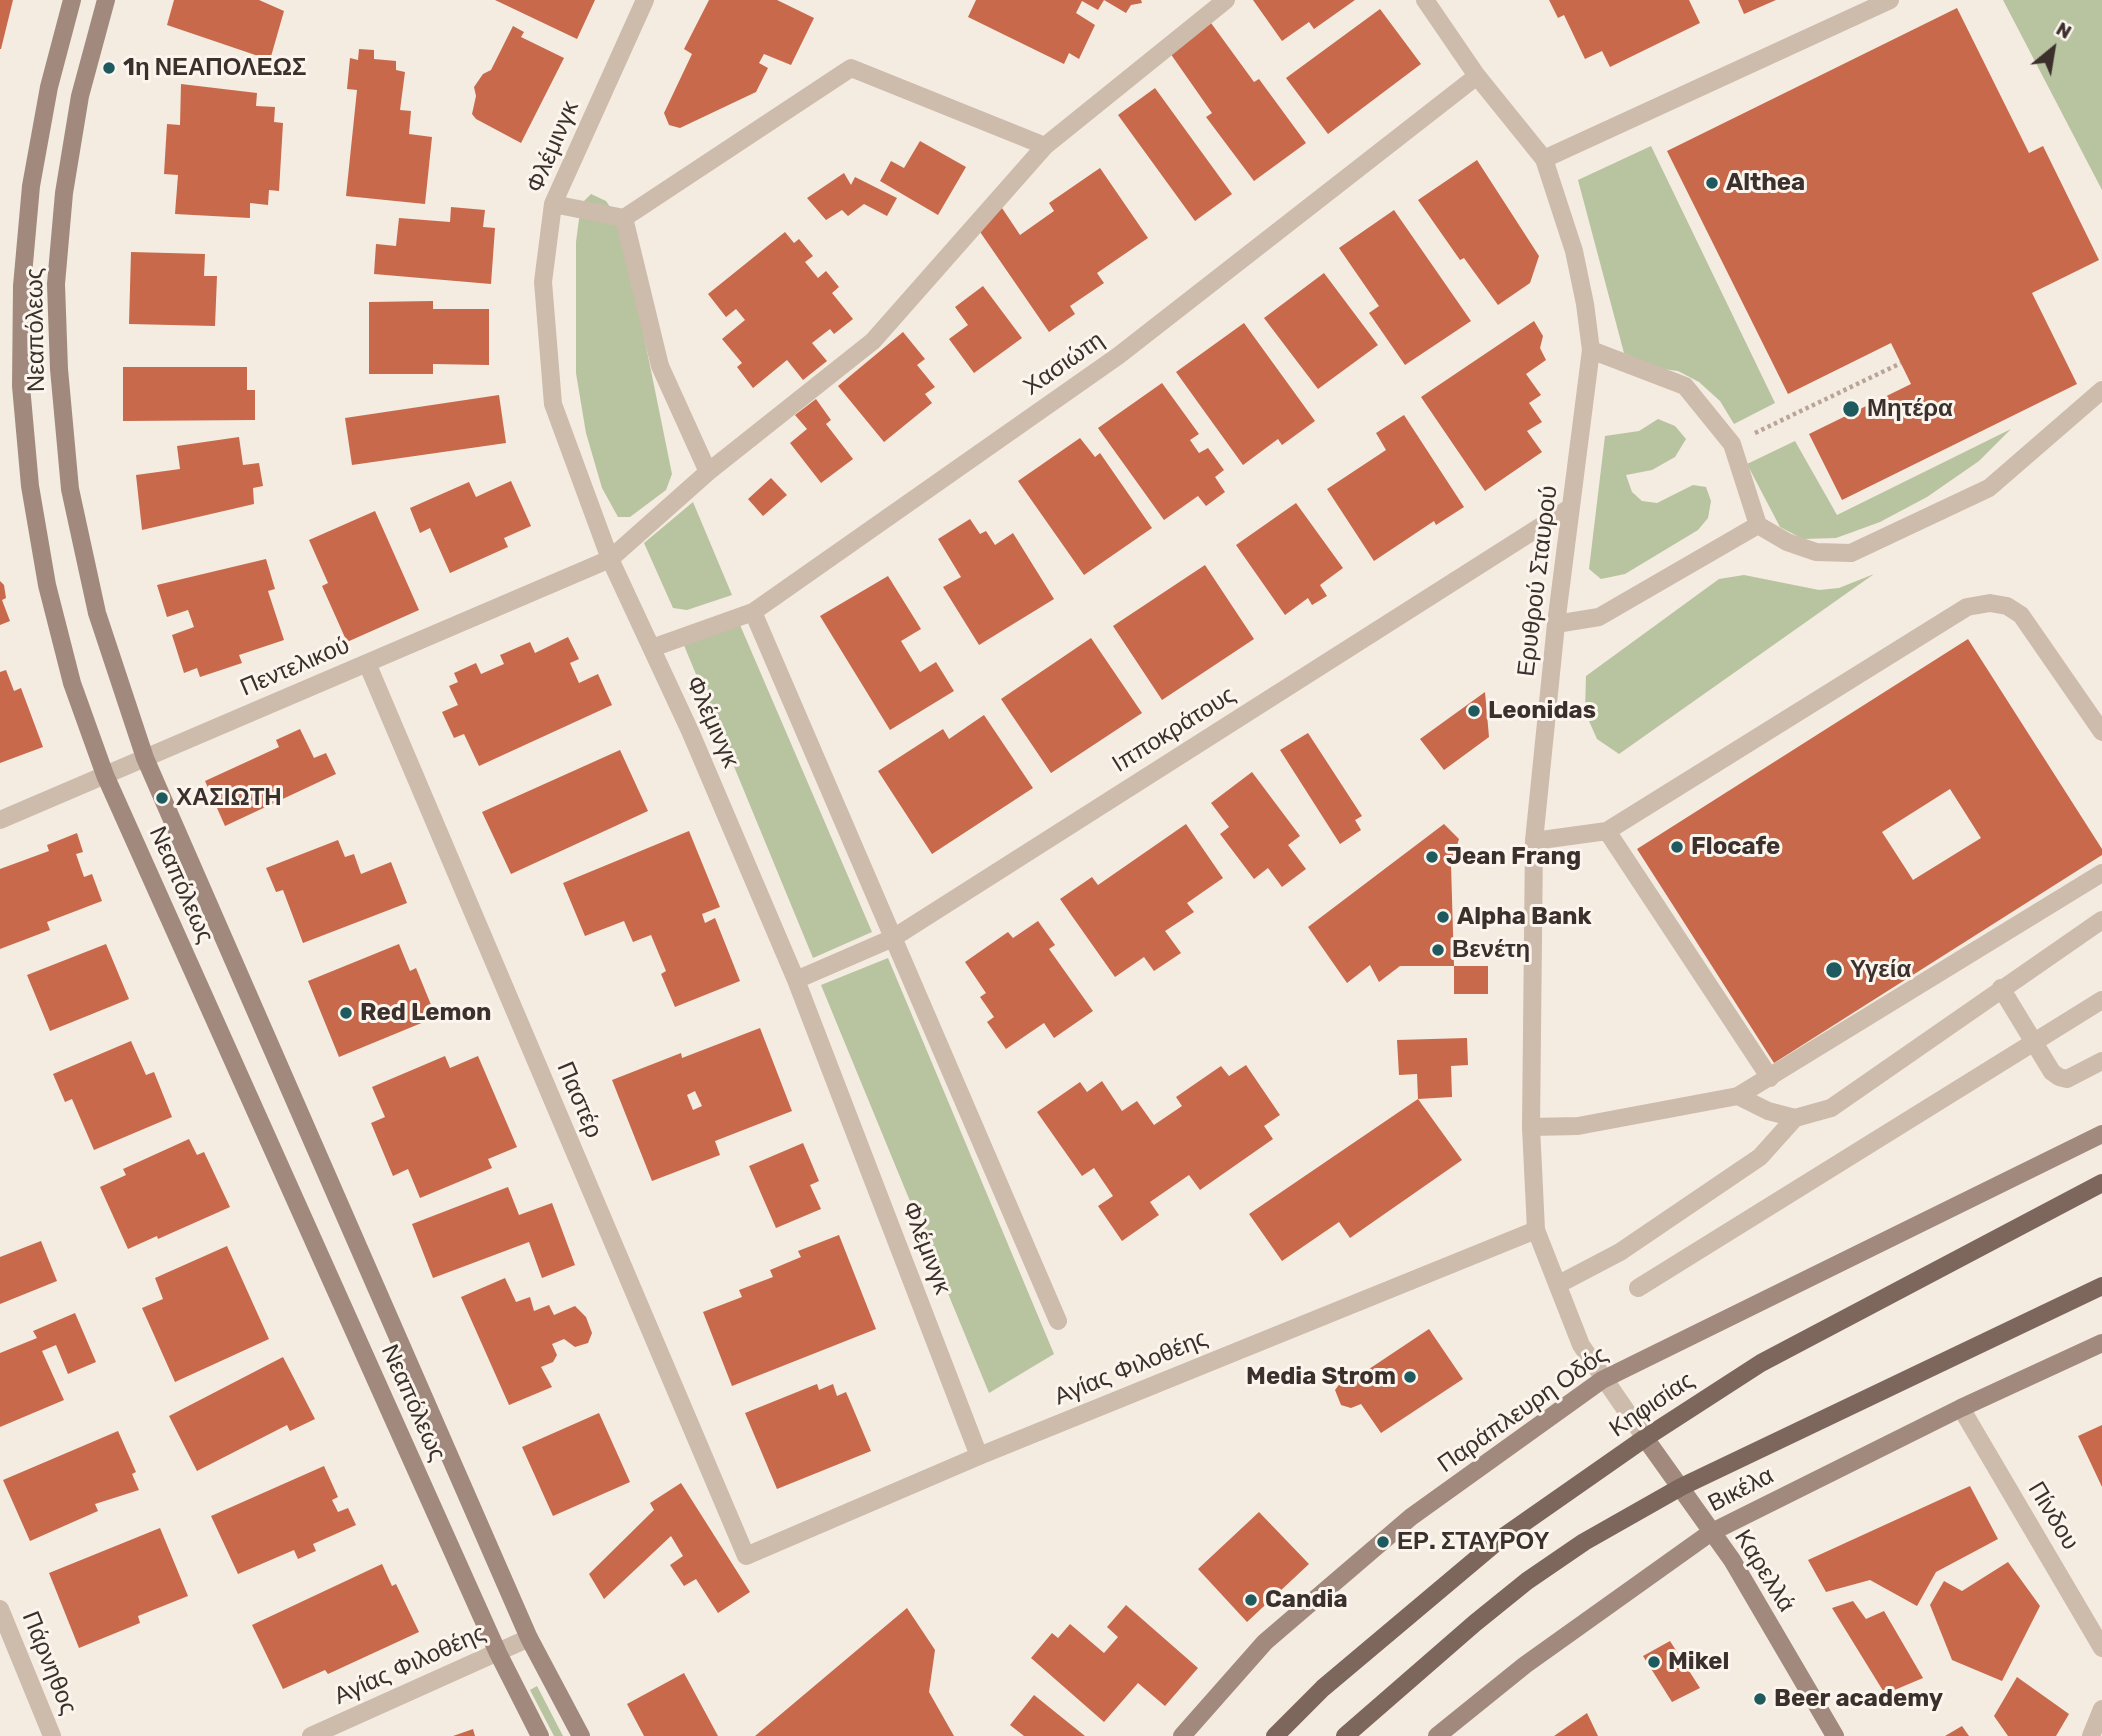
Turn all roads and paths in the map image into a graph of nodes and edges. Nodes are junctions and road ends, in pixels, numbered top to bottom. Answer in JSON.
{"nodes":[{"id":1,"x":72,"y":0,"type":"edge"},
{"id":2,"x":106,"y":0,"type":"edge"},
{"id":3,"x":645,"y":0,"type":"edge"},
{"id":4,"x":1226,"y":0,"type":"edge"},
{"id":5,"x":1425,"y":0,"type":"edge"},
{"id":6,"x":1890,"y":0,"type":"edge"},
{"id":7,"x":1477,"y":76,"type":"junction"},
{"id":8,"x":1045,"y":146,"type":"junction"},
{"id":9,"x":1544,"y":159,"type":"junction"},
{"id":10,"x":553,"y":204,"type":"junction"},
{"id":11,"x":624,"y":218,"type":"junction"},
{"id":12,"x":1591,"y":350,"type":"junction"},
{"id":13,"x":1901,"y":363,"type":"dead end"},
{"id":14,"x":2102,"y":390,"type":"edge"},
{"id":15,"x":1764,"y":428,"type":"dead end"},
{"id":16,"x":708,"y":472,"type":"junction"},
{"id":17,"x":1571,"y":507,"type":"junction"},
{"id":18,"x":1758,"y":525,"type":"junction"},
{"id":19,"x":610,"y":559,"type":"junction"},
{"id":20,"x":752,"y":612,"type":"junction"},
{"id":21,"x":1556,"y":624,"type":"junction"},
{"id":22,"x":652,"y":649,"type":"junction"},
{"id":23,"x":367,"y":663,"type":"junction"},
{"id":24,"x":2102,"y":732,"type":"edge"},
{"id":25,"x":145,"y":758,"type":"junction"},
{"id":26,"x":105,"y":775,"type":"junction"},
{"id":27,"x":0,"y":820,"type":"edge"},
{"id":28,"x":1607,"y":831,"type":"junction"},
{"id":29,"x":1534,"y":841,"type":"junction"},
{"id":30,"x":2102,"y":873,"type":"edge"},
{"id":31,"x":2102,"y":920,"type":"edge"},
{"id":32,"x":893,"y":938,"type":"junction"},
{"id":33,"x":796,"y":981,"type":"junction"},
{"id":34,"x":2001,"y":988,"type":"junction"},
{"id":35,"x":2102,"y":1000,"type":"edge"},
{"id":36,"x":2035,"y":1043,"type":"junction"},
{"id":37,"x":2102,"y":1060,"type":"edge"},
{"id":38,"x":1770,"y":1078,"type":"junction"},
{"id":39,"x":1738,"y":1096,"type":"junction"},
{"id":40,"x":1795,"y":1118,"type":"junction"},
{"id":41,"x":1531,"y":1127,"type":"junction"},
{"id":42,"x":2102,"y":1134,"type":"edge"},
{"id":43,"x":2102,"y":1183,"type":"edge"},
{"id":44,"x":1536,"y":1230,"type":"junction"},
{"id":45,"x":1559,"y":1284,"type":"junction"},
{"id":46,"x":2102,"y":1286,"type":"edge"},
{"id":47,"x":1638,"y":1288,"type":"dead end"},
{"id":48,"x":1058,"y":1321,"type":"dead end"},
{"id":49,"x":2102,"y":1343,"type":"edge"},
{"id":50,"x":1602,"y":1380,"type":"junction"},
{"id":51,"x":1961,"y":1408,"type":"junction"},
{"id":52,"x":1645,"y":1438,"type":"junction"},
{"id":53,"x":979,"y":1456,"type":"junction"},
{"id":54,"x":1681,"y":1487,"type":"junction"},
{"id":55,"x":1710,"y":1533,"type":"junction"},
{"id":56,"x":746,"y":1556,"type":"joint"},
{"id":57,"x":0,"y":1609,"type":"edge"},
{"id":58,"x":529,"y":1639,"type":"junction"},
{"id":59,"x":2102,"y":1648,"type":"edge"},
{"id":60,"x":498,"y":1653,"type":"junction"},
{"id":61,"x":2102,"y":1709,"type":"edge"},
{"id":62,"x":52,"y":1736,"type":"edge"},
{"id":63,"x":312,"y":1736,"type":"edge"},
{"id":64,"x":540,"y":1736,"type":"edge"},
{"id":65,"x":581,"y":1736,"type":"edge"},
{"id":66,"x":1182,"y":1736,"type":"edge"},
{"id":67,"x":1275,"y":1736,"type":"edge"},
{"id":68,"x":1345,"y":1736,"type":"edge"},
{"id":69,"x":1437,"y":1736,"type":"edge"},
{"id":70,"x":1835,"y":1736,"type":"edge"},
{"id":71,"x":2091,"y":1736,"type":"edge"}],
"edges":[{"from":1,"to":26,"type":"street","name":"Νεαπόλεως"},
{"from":2,"to":25,"type":"street","name":"Νεαπόλεως"},
{"from":3,"to":10,"type":"street","name":"Φλέμινγκ"},
{"from":4,"to":8,"type":"street","name":"Πεντελικού"},
{"from":5,"to":7,"type":"street","name":"Ερυθρού Σταυρού"},
{"from":6,"to":9,"type":"street"},
{"from":7,"to":9,"type":"street","name":"Ερυθρού Σταυρού"},
{"from":7,"to":20,"type":"street","name":"Χασιώτη"},
{"from":8,"to":11,"type":"street"},
{"from":8,"to":16,"type":"street","name":"Πεντελικού"},
{"from":9,"to":12,"type":"street","name":"Ερυθρού Σταυρού"},
{"from":10,"to":11,"type":"street"},
{"from":10,"to":19,"type":"street","name":"Φλέμινγκ"},
{"from":11,"to":16,"type":"street"},
{"from":12,"to":17,"type":"street","name":"Ερυθρού Σταυρού"},
{"from":12,"to":18,"type":"street"},
{"from":13,"to":15,"type":"path"},
{"from":14,"to":18,"type":"street"},
{"from":16,"to":19,"type":"street","name":"Πεντελικού"},
{"from":17,"to":21,"type":"street","name":"Ερυθρού Σταυρού"},
{"from":17,"to":32,"type":"street","name":"Ιπποκράτους"},
{"from":18,"to":21,"type":"street"},
{"from":19,"to":22,"type":"street","name":"Φλέμινγκ"},
{"from":19,"to":23,"type":"street","name":"Πεντελικού"},
{"from":20,"to":22,"type":"street","name":"Χασιώτη"},
{"from":20,"to":32,"type":"street"},
{"from":21,"to":29,"type":"street","name":"Ερυθρού Σταυρού"},
{"from":22,"to":33,"type":"street","name":"Φλέμινγκ"},
{"from":23,"to":25,"type":"street","name":"Πεντελικού"},
{"from":23,"to":56,"type":"street","name":"Παστέρ"},
{"from":24,"to":28,"type":"street"},
{"from":25,"to":26,"type":"street","name":"Πεντελικού"},
{"from":25,"to":58,"type":"street","name":"Νεαπόλεως"},
{"from":26,"to":27,"type":"street","name":"Πεντελικού"},
{"from":26,"to":60,"type":"street","name":"Νεαπόλεως"},
{"from":28,"to":29,"type":"street"},
{"from":28,"to":38,"type":"street"},
{"from":29,"to":41,"type":"street","name":"Ερυθρού Σταυρού"},
{"from":30,"to":38,"type":"street"},
{"from":31,"to":34,"type":"street"},
{"from":32,"to":33,"type":"street","name":"Ιπποκράτους"},
{"from":32,"to":48,"type":"street"},
{"from":33,"to":53,"type":"street","name":"Φλέμινγκ"},
{"from":34,"to":36,"type":"street"},
{"from":34,"to":40,"type":"street"},
{"from":35,"to":36,"type":"street"},
{"from":36,"to":37,"type":"street"},
{"from":36,"to":47,"type":"street"},
{"from":38,"to":39,"type":"street"},
{"from":39,"to":40,"type":"street"},
{"from":39,"to":41,"type":"street"},
{"from":40,"to":45,"type":"street"},
{"from":41,"to":44,"type":"street","name":"Ερυθρού Σταυρού"},
{"from":42,"to":50,"type":"street","name":"Παράπλευρη Οδός"},
{"from":43,"to":52,"type":"main road","name":"Κηφισίας"},
{"from":44,"to":45,"type":"street","name":"Ερυθρού Σταυρού"},
{"from":44,"to":53,"type":"street","name":"Αγίας Φιλοθέης"},
{"from":45,"to":50,"type":"street","name":"Ερυθρού Σταυρού"},
{"from":46,"to":54,"type":"main road"},
{"from":49,"to":51,"type":"street","name":"Βικέλα"},
{"from":50,"to":52,"type":"street","name":"Ερυθρού Σταυρού"},
{"from":50,"to":66,"type":"street","name":"Παράπλευρη Οδός"},
{"from":51,"to":55,"type":"street","name":"Βικέλα"},
{"from":51,"to":59,"type":"street","name":"Πίνδου"},
{"from":52,"to":54,"type":"street","name":"Καρελλά"},
{"from":52,"to":67,"type":"main road","name":"Κηφισίας"},
{"from":53,"to":56,"type":"street","name":"Αγίας Φιλοθέης"},
{"from":54,"to":55,"type":"street","name":"Καρελλά"},
{"from":54,"to":68,"type":"main road"},
{"from":55,"to":69,"type":"street","name":"Βικέλα"},
{"from":55,"to":70,"type":"street","name":"Καρελλά"},
{"from":57,"to":62,"type":"street","name":"Πάρνηθος"},
{"from":58,"to":60,"type":"street","name":"Αγίας Φιλοθέης"},
{"from":58,"to":65,"type":"street","name":"Νεαπόλεως"},
{"from":60,"to":63,"type":"street","name":"Αγίας Φιλοθέης"},
{"from":60,"to":64,"type":"street","name":"Νεαπόλεως"},
{"from":61,"to":71,"type":"street"}]}
